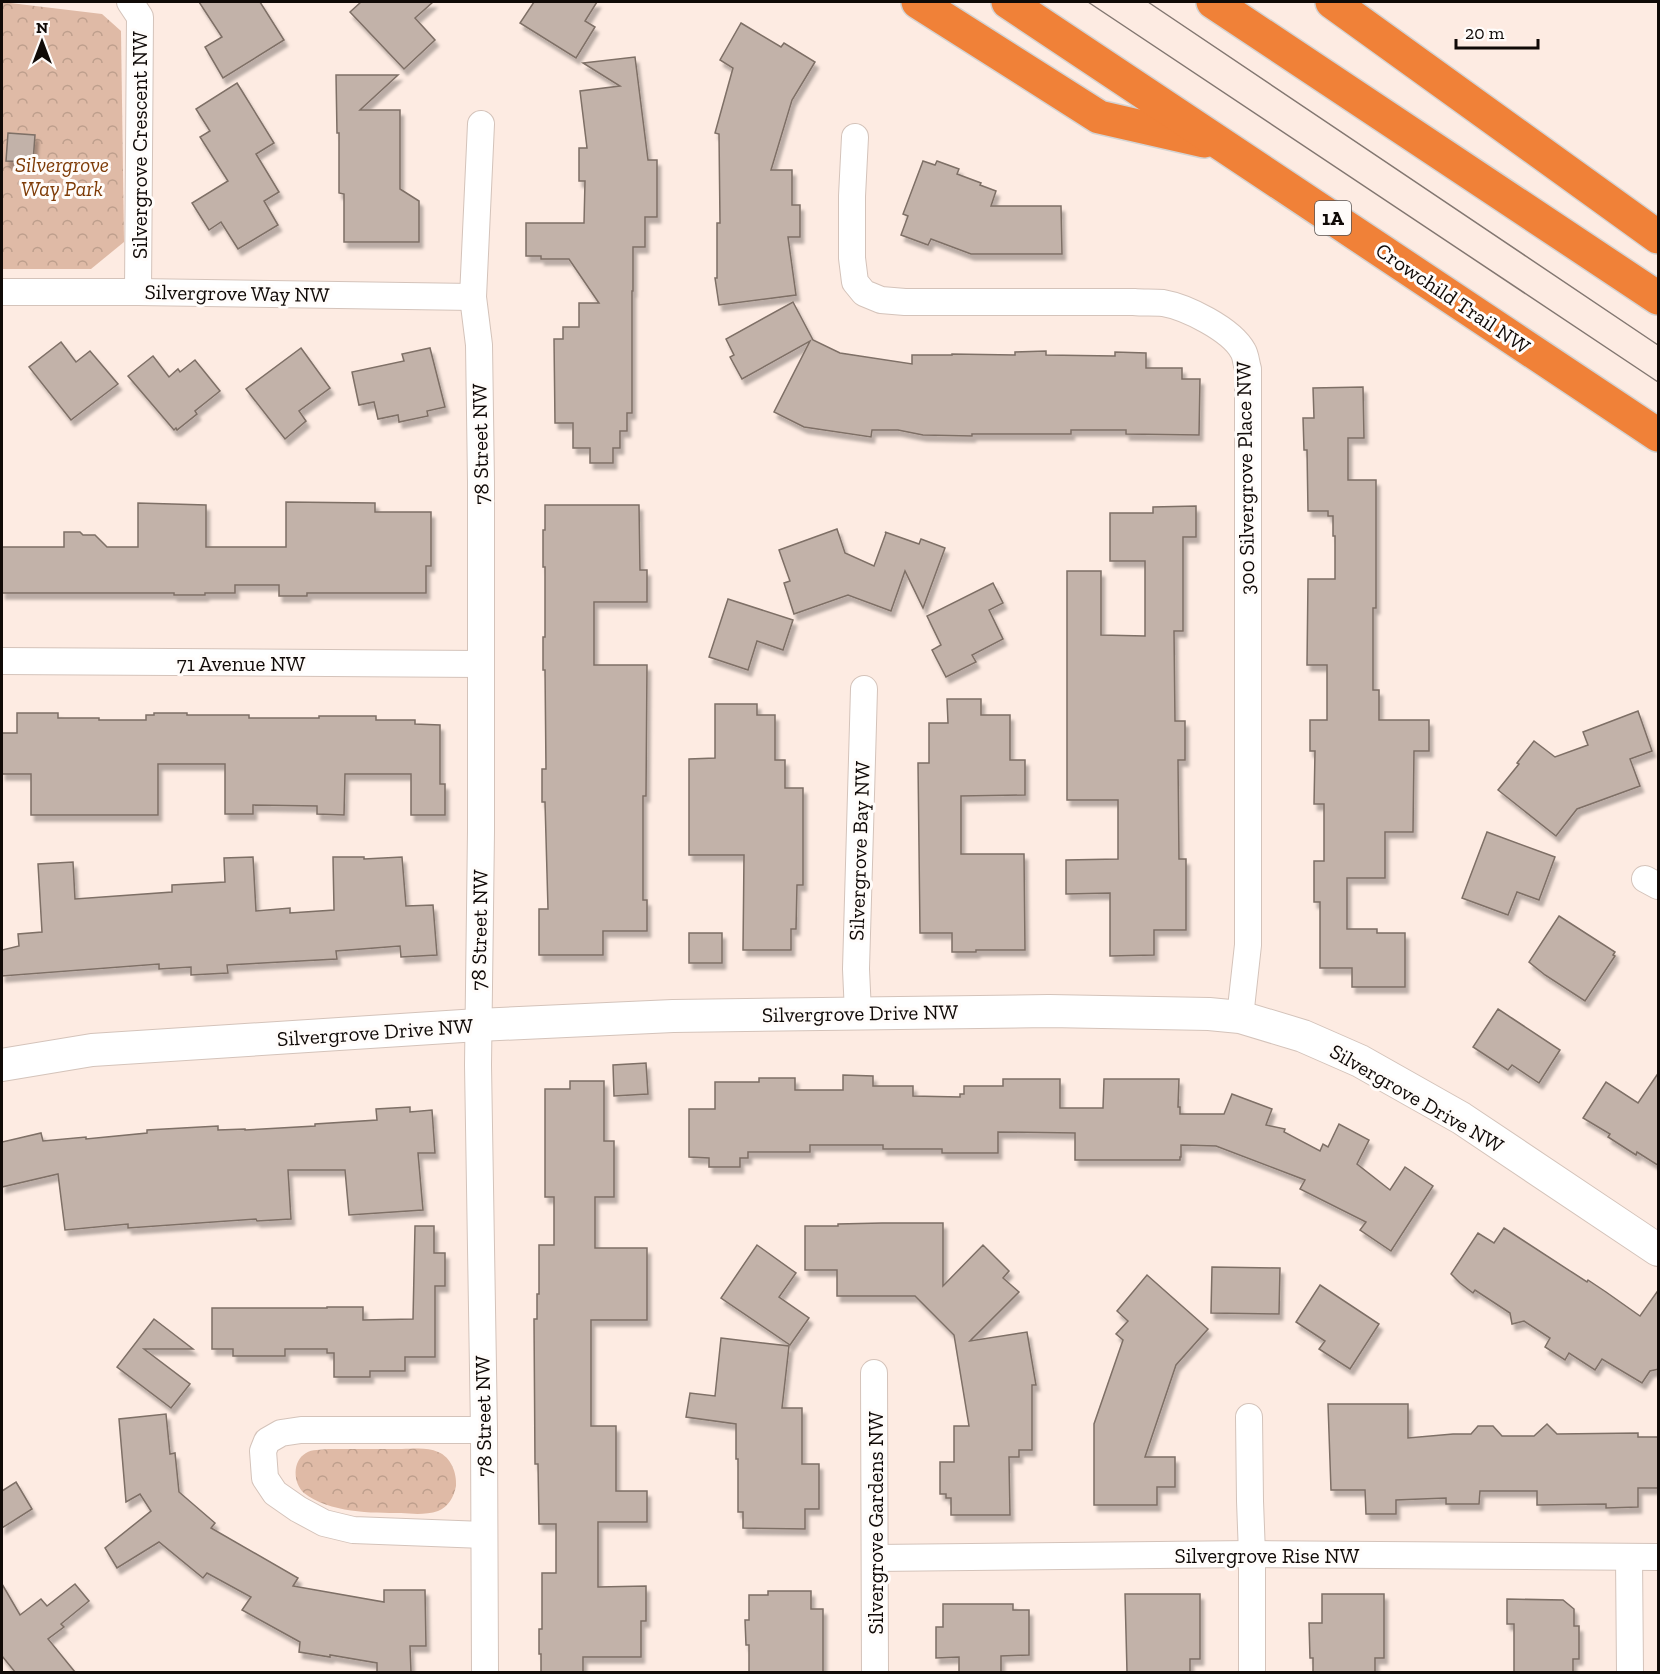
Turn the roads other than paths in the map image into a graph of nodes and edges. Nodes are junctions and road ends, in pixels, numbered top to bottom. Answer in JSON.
{"nodes":[{"id":1,"x":130,"y":2,"type":"edge"},
{"id":2,"x":918,"y":2,"type":"edge"},
{"id":3,"x":1008,"y":2,"type":"edge"},
{"id":4,"x":1213,"y":2,"type":"edge"},
{"id":5,"x":1332,"y":2,"type":"edge"},
{"id":6,"x":481,"y":124,"type":"dead end"},
{"id":7,"x":855,"y":137,"type":"dead end"},
{"id":8,"x":1224,"y":145,"type":"junction"},
{"id":9,"x":1659,"y":237,"type":"edge"},
{"id":10,"x":2,"y":292,"type":"edge"},
{"id":11,"x":138,"y":292,"type":"junction"},
{"id":12,"x":473,"y":297,"type":"junction"},
{"id":13,"x":1659,"y":298,"type":"edge"},
{"id":14,"x":1659,"y":435,"type":"edge"},
{"id":15,"x":2,"y":662,"type":"edge"},
{"id":16,"x":480,"y":664,"type":"junction"},
{"id":17,"x":864,"y":689,"type":"dead end"},
{"id":18,"x":858,"y":1013,"type":"junction"},
{"id":19,"x":1240,"y":1017,"type":"junction"},
{"id":20,"x":478,"y":1025,"type":"junction"},
{"id":21,"x":2,"y":1065,"type":"edge"},
{"id":22,"x":1659,"y":1250,"type":"edge"},
{"id":23,"x":874,"y":1373,"type":"dead end"},
{"id":24,"x":1250,"y":1416,"type":"dead end"},
{"id":25,"x":484,"y":1430,"type":"junction"},
{"id":26,"x":484,"y":1535,"type":"junction"},
{"id":27,"x":1252,"y":1554,"type":"junction"},
{"id":28,"x":1629,"y":1557,"type":"junction"},
{"id":29,"x":1659,"y":1557,"type":"edge"},
{"id":30,"x":875,"y":1558,"type":"junction"},
{"id":31,"x":485,"y":1672,"type":"edge"},
{"id":32,"x":875,"y":1672,"type":"edge"},
{"id":33,"x":1252,"y":1672,"type":"edge"},
{"id":34,"x":1630,"y":1672,"type":"edge"}],
"edges":[{"from":1,"to":11,"type":"street","name":"Silvergrove Crescent NW"},
{"from":2,"to":8,"type":"highway"},
{"from":3,"to":8,"type":"highway","name":"Crowchild Trail NW","number":"1A"},
{"from":4,"to":13,"type":"highway"},
{"from":5,"to":9,"type":"highway"},
{"from":6,"to":12,"type":"street","name":"78 Street NW"},
{"from":7,"to":19,"type":"street","name":"300 Silvergrove Place NW"},
{"from":8,"to":14,"type":"highway","name":"Crowchild Trail NW","number":"1A"},
{"from":10,"to":11,"type":"street","name":"Silvergrove Way NW"},
{"from":11,"to":12,"type":"street","name":"Silvergrove Way NW"},
{"from":12,"to":16,"type":"street","name":"78 Street NW"},
{"from":15,"to":16,"type":"street","name":"71 Avenue NW"},
{"from":16,"to":20,"type":"street","name":"78 Street NW"},
{"from":17,"to":18,"type":"street","name":"Silvergrove Bay NW"},
{"from":18,"to":19,"type":"street","name":"Silvergrove Drive NW"},
{"from":18,"to":20,"type":"street","name":"Silvergrove Drive NW"},
{"from":19,"to":22,"type":"street","name":"Silvergrove Drive NW"},
{"from":20,"to":21,"type":"street","name":"Silvergrove Drive NW"},
{"from":20,"to":25,"type":"street","name":"78 Street NW"},
{"from":23,"to":30,"type":"street","name":"Silvergrove Gardens NW"},
{"from":24,"to":27,"type":"street"},
{"from":25,"to":26,"type":"street","name":"78 Street NW"},
{"from":25,"to":26,"type":"street"},
{"from":26,"to":31,"type":"street","name":"78 Street NW"},
{"from":27,"to":28,"type":"street","name":"Silvergrove Rise NW"},
{"from":27,"to":30,"type":"street","name":"Silvergrove Rise NW"},
{"from":27,"to":33,"type":"street"},
{"from":28,"to":29,"type":"street","name":"Silvergrove Rise NW"},
{"from":28,"to":34,"type":"street"},
{"from":30,"to":32,"type":"street","name":"Silvergrove Gardens NW"}]}
